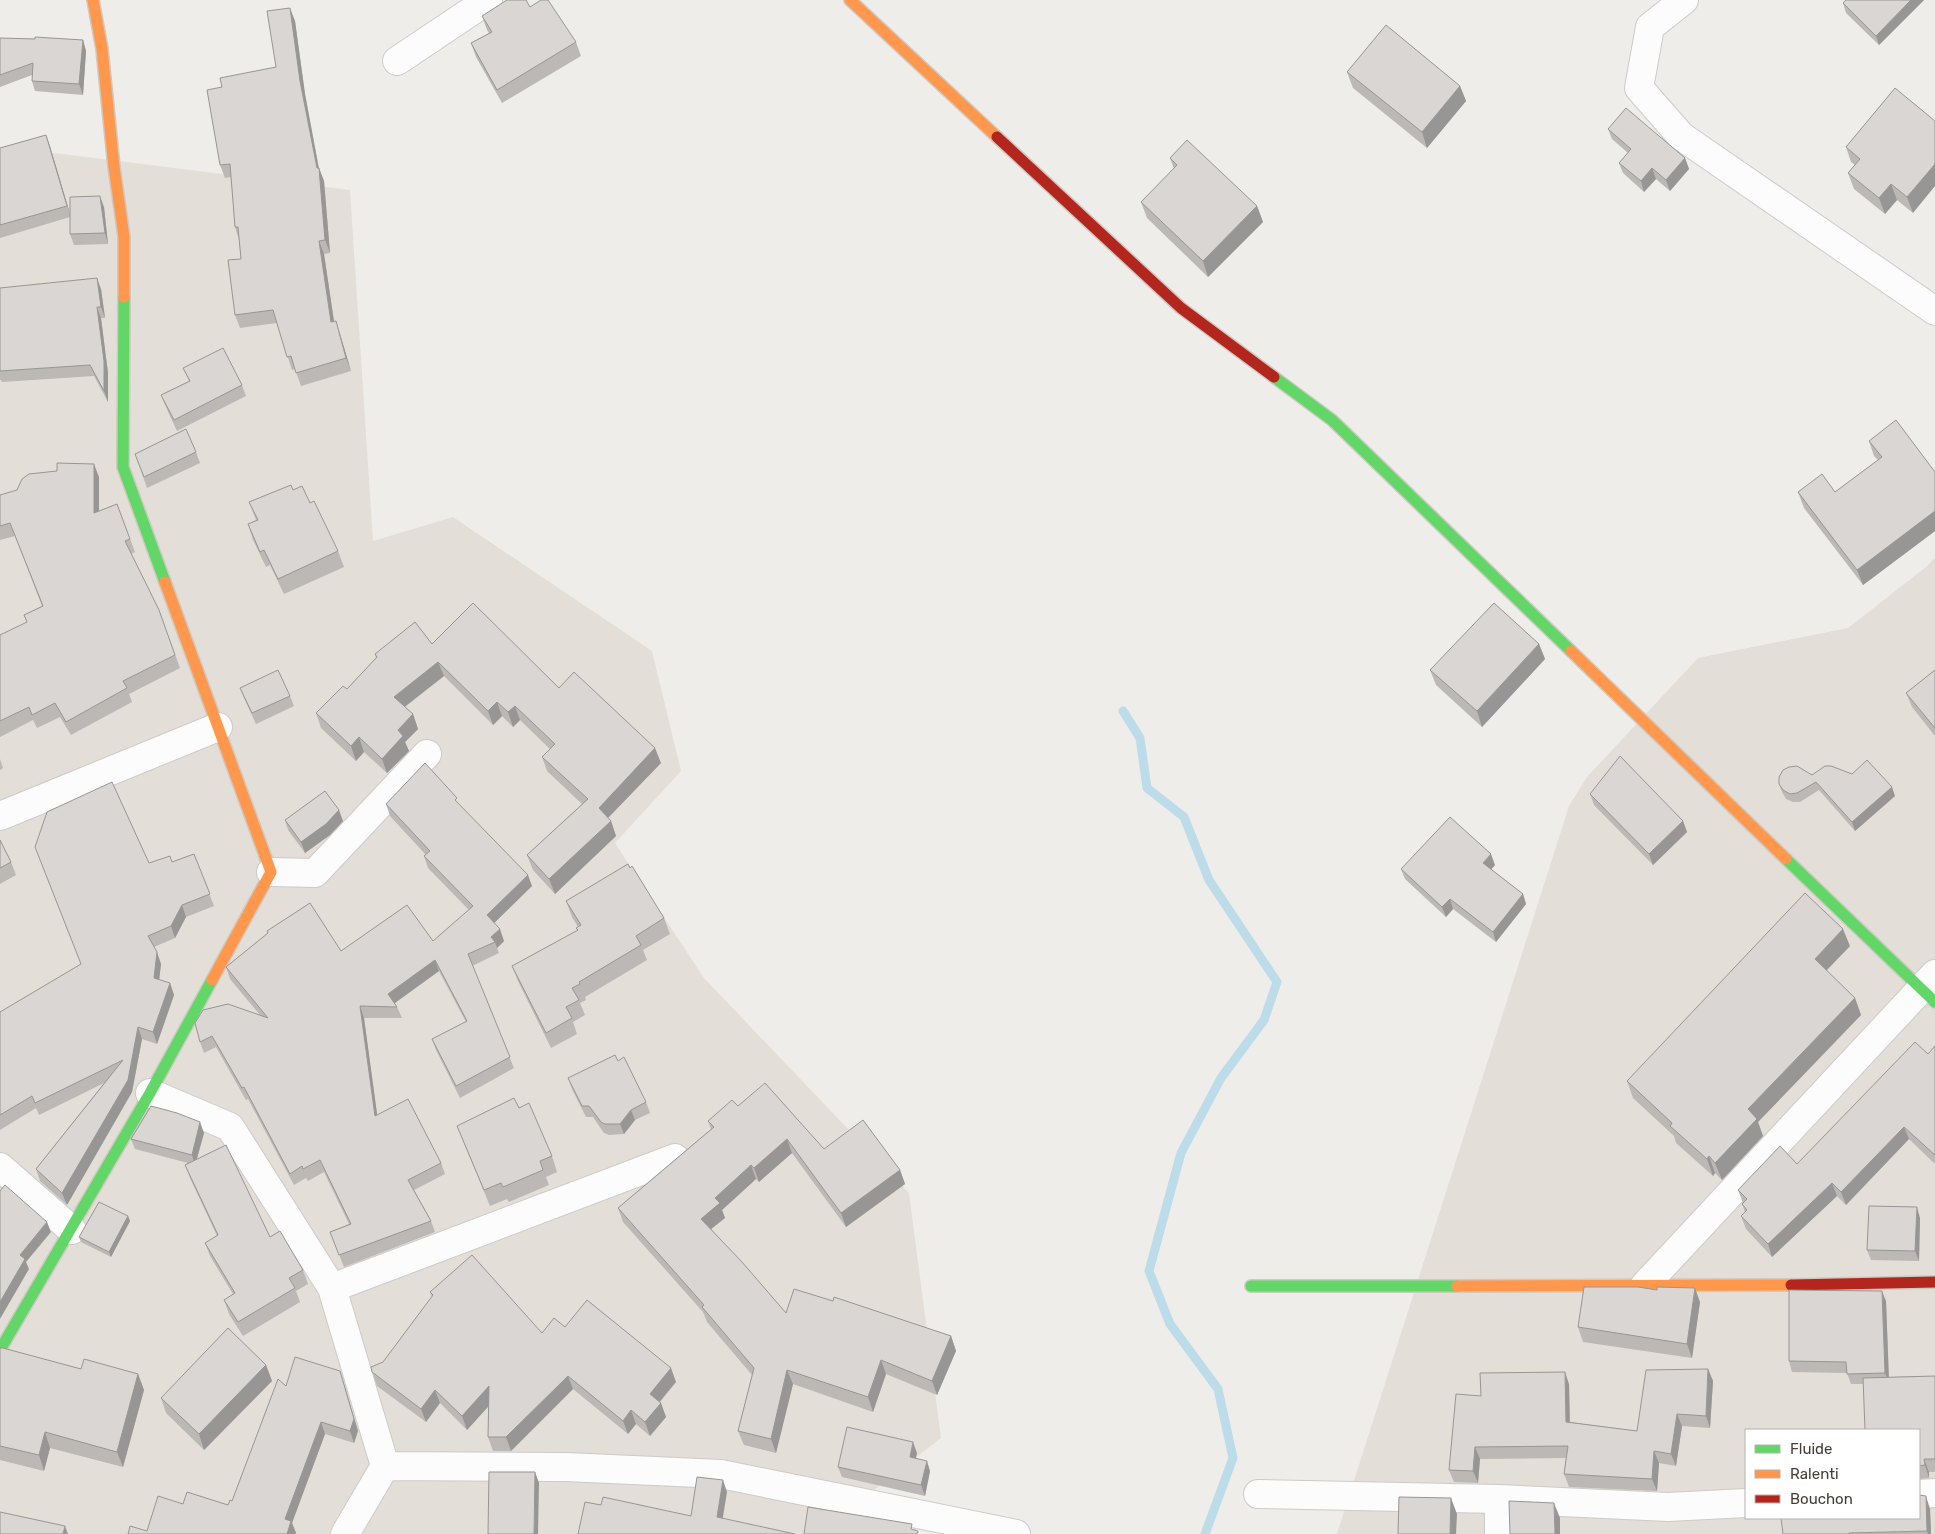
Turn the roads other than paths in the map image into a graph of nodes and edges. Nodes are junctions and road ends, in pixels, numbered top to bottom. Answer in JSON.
{"nodes":[{"id":1,"x":93,"y":0,"type":"edge"},
{"id":2,"x":488,"y":0,"type":"edge"},
{"id":3,"x":850,"y":0,"type":"edge"},
{"id":4,"x":1684,"y":0,"type":"edge"},
{"id":5,"x":397,"y":61,"type":"dead end"},
{"id":6,"x":1935,"y":312,"type":"edge"},
{"id":7,"x":218,"y":727,"type":"junction"},
{"id":8,"x":427,"y":754,"type":"dead end"},
{"id":9,"x":0,"y":816,"type":"edge"},
{"id":10,"x":271,"y":872,"type":"junction"},
{"id":11,"x":1930,"y":988,"type":"edge"},
{"id":12,"x":150,"y":1094,"type":"junction"},
{"id":13,"x":675,"y":1158,"type":"edge"},
{"id":14,"x":0,"y":1167,"type":"edge"},
{"id":15,"x":72,"y":1230,"type":"junction"},
{"id":16,"x":1935,"y":1282,"type":"edge"},
{"id":17,"x":1645,"y":1285,"type":"junction"},
{"id":18,"x":1251,"y":1286,"type":"dead end"},
{"id":19,"x":332,"y":1288,"type":"junction"},
{"id":20,"x":0,"y":1350,"type":"edge"},
{"id":21,"x":385,"y":1466,"type":"junction"},
{"id":22,"x":1935,"y":1493,"type":"edge"},
{"id":23,"x":1258,"y":1494,"type":"dead end"},
{"id":24,"x":1920,"y":1494,"type":"edge"},
{"id":25,"x":1499,"y":1499,"type":"junction"},
{"id":26,"x":1745,"y":1503,"type":"edge"},
{"id":27,"x":345,"y":1534,"type":"edge"},
{"id":28,"x":1016,"y":1534,"type":"edge"},
{"id":29,"x":1499,"y":1534,"type":"edge"}],
"edges":[{"from":1,"to":7,"type":"street"},
{"from":2,"to":5,"type":"street"},
{"from":3,"to":11,"type":"street"},
{"from":4,"to":6,"type":"street"},
{"from":7,"to":9,"type":"street"},
{"from":7,"to":10,"type":"street"},
{"from":8,"to":10,"type":"street"},
{"from":10,"to":12,"type":"street"},
{"from":11,"to":17,"type":"street"},
{"from":12,"to":15,"type":"street"},
{"from":12,"to":19,"type":"street"},
{"from":13,"to":19,"type":"street"},
{"from":14,"to":15,"type":"street"},
{"from":15,"to":20,"type":"street"},
{"from":16,"to":17,"type":"street"},
{"from":17,"to":18,"type":"street"},
{"from":19,"to":21,"type":"street"},
{"from":21,"to":27,"type":"street"},
{"from":21,"to":28,"type":"street"},
{"from":22,"to":24,"type":"street"},
{"from":23,"to":25,"type":"street"},
{"from":25,"to":26,"type":"street"},
{"from":25,"to":29,"type":"street"}]}
